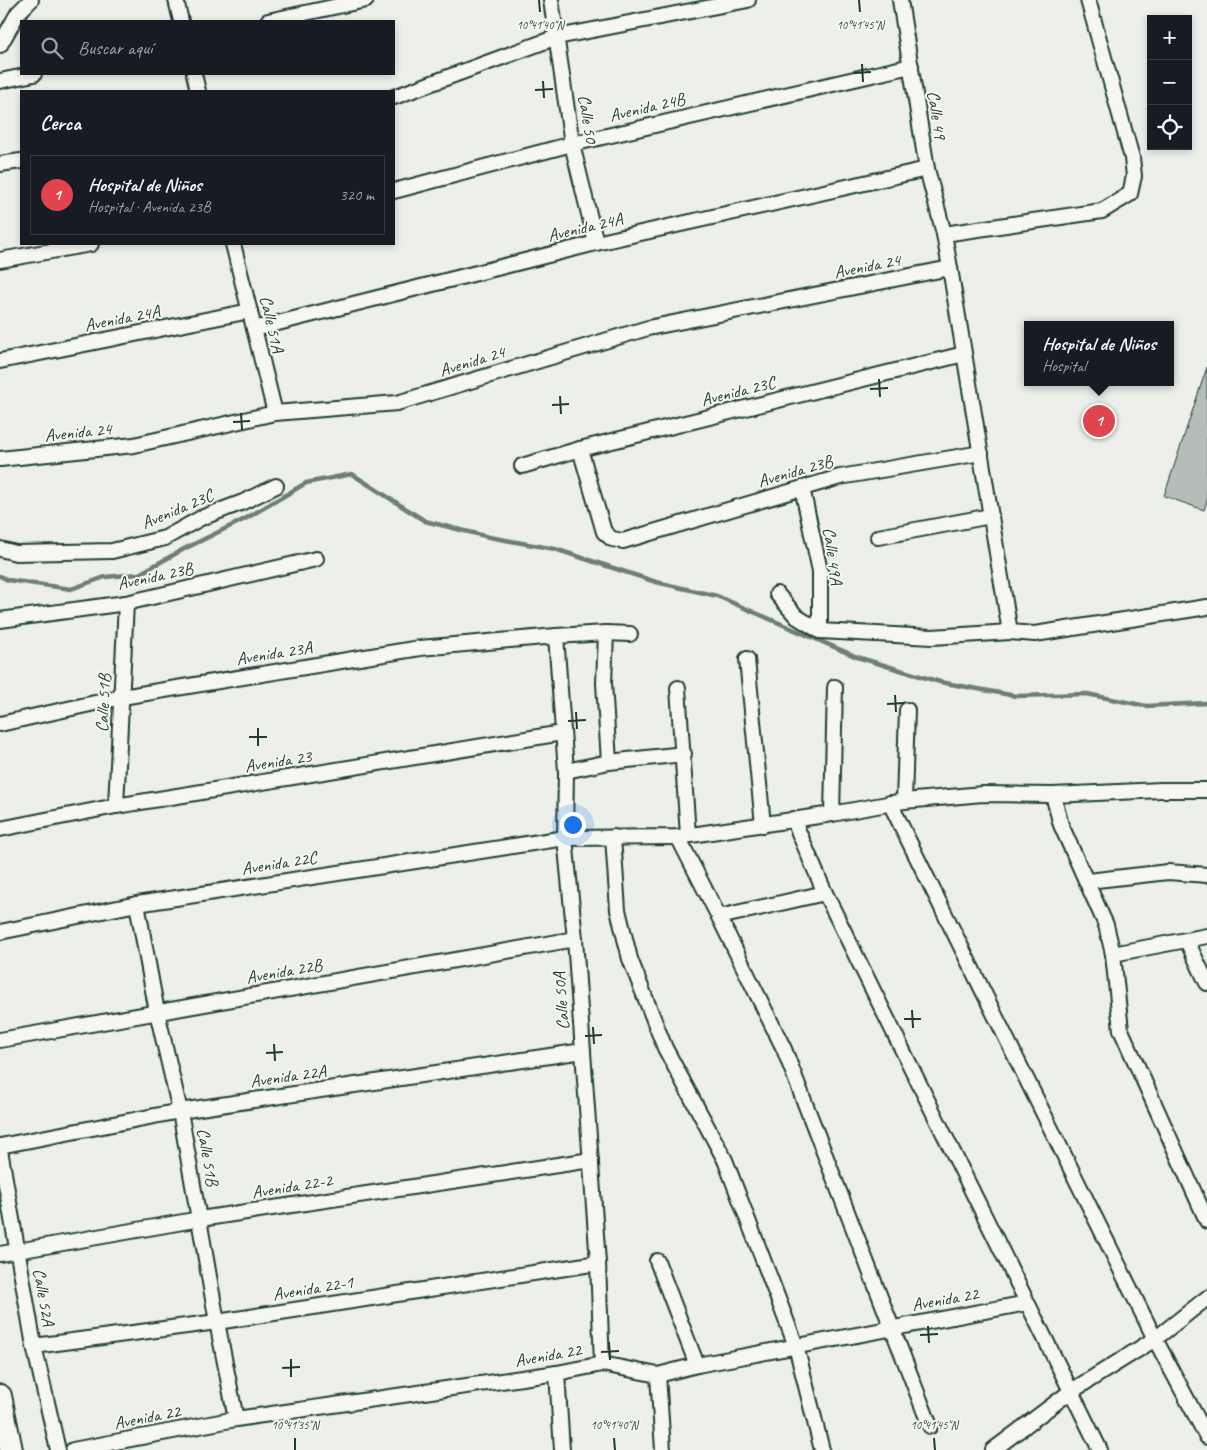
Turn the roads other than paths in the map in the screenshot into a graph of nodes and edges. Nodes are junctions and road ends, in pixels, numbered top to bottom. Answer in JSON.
{"nodes":[{"id":1,"x":31,"y":0,"type":"edge"},
{"id":2,"x":176,"y":0,"type":"edge"},
{"id":3,"x":366,"y":0,"type":"edge"},
{"id":4,"x":551,"y":0,"type":"edge"},
{"id":5,"x":748,"y":0,"type":"edge"},
{"id":6,"x":900,"y":0,"type":"edge"},
{"id":7,"x":1088,"y":0,"type":"edge"},
{"id":8,"x":181,"y":20,"type":"edge"},
{"id":9,"x":273,"y":20,"type":"edge"},
{"id":10,"x":557,"y":37,"type":"junction"},
{"id":11,"x":0,"y":45,"type":"edge"},
{"id":12,"x":911,"y":66,"type":"junction"},
{"id":13,"x":30,"y":75,"type":"edge"},
{"id":14,"x":194,"y":75,"type":"edge"},
{"id":15,"x":0,"y":82,"type":"edge"},
{"id":16,"x":198,"y":90,"type":"edge"},
{"id":17,"x":395,"y":97,"type":"edge"},
{"id":18,"x":572,"y":144,"type":"junction"},
{"id":19,"x":20,"y":161,"type":"edge"},
{"id":20,"x":0,"y":164,"type":"edge"},
{"id":21,"x":927,"y":169,"type":"junction"},
{"id":22,"x":395,"y":191,"type":"edge"},
{"id":23,"x":944,"y":234,"type":"junction"},
{"id":24,"x":596,"y":243,"type":"junction"},
{"id":25,"x":85,"y":245,"type":"edge"},
{"id":26,"x":233,"y":245,"type":"edge"},
{"id":27,"x":0,"y":260,"type":"edge"},
{"id":28,"x":950,"y":268,"type":"junction"},
{"id":29,"x":250,"y":311,"type":"junction"},
{"id":30,"x":254,"y":329,"type":"junction"},
{"id":31,"x":964,"y":354,"type":"junction"},
{"id":32,"x":0,"y":361,"type":"edge"},
{"id":33,"x":275,"y":413,"type":"junction"},
{"id":34,"x":580,"y":449,"type":"junction"},
{"id":35,"x":981,"y":453,"type":"junction"},
{"id":36,"x":0,"y":459,"type":"edge"},
{"id":37,"x":522,"y":466,"type":"dead end"},
{"id":38,"x":276,"y":486,"type":"dead end"},
{"id":39,"x":802,"y":488,"type":"junction"},
{"id":40,"x":991,"y":516,"type":"junction"},
{"id":41,"x":878,"y":537,"type":"dead end"},
{"id":42,"x":0,"y":550,"type":"edge"},
{"id":43,"x":316,"y":559,"type":"dead end"},
{"id":44,"x":777,"y":594,"type":"dead end"},
{"id":45,"x":126,"y":603,"type":"junction"},
{"id":46,"x":1207,"y":607,"type":"edge"},
{"id":47,"x":0,"y":620,"type":"edge"},
{"id":48,"x":820,"y":631,"type":"junction"},
{"id":49,"x":1010,"y":632,"type":"junction"},
{"id":50,"x":606,"y":633,"type":"junction"},
{"id":51,"x":630,"y":634,"type":"dead end"},
{"id":52,"x":556,"y":636,"type":"junction"},
{"id":53,"x":747,"y":659,"type":"dead end"},
{"id":54,"x":835,"y":687,"type":"dead end"},
{"id":55,"x":678,"y":688,"type":"dead end"},
{"id":56,"x":122,"y":697,"type":"junction"},
{"id":57,"x":907,"y":710,"type":"dead end"},
{"id":58,"x":0,"y":724,"type":"edge"},
{"id":59,"x":562,"y":733,"type":"junction"},
{"id":60,"x":684,"y":754,"type":"junction"},
{"id":61,"x":609,"y":762,"type":"junction"},
{"id":62,"x":566,"y":771,"type":"junction"},
{"id":63,"x":1207,"y":790,"type":"edge"},
{"id":64,"x":1053,"y":796,"type":"junction"},
{"id":65,"x":904,"y":801,"type":"junction"},
{"id":66,"x":890,"y":803,"type":"junction"},
{"id":67,"x":116,"y":806,"type":"junction"},
{"id":68,"x":832,"y":814,"type":"junction"},
{"id":69,"x":793,"y":819,"type":"junction"},
{"id":70,"x":763,"y":825,"type":"junction"},
{"id":71,"x":0,"y":829,"type":"edge"},
{"id":72,"x":683,"y":836,"type":"junction"},
{"id":73,"x":613,"y":837,"type":"junction"},
{"id":74,"x":565,"y":838,"type":"junction"},
{"id":75,"x":1207,"y":875,"type":"edge"},
{"id":76,"x":1088,"y":881,"type":"junction"},
{"id":77,"x":825,"y":893,"type":"junction"},
{"id":78,"x":137,"y":904,"type":"junction"},
{"id":79,"x":719,"y":916,"type":"junction"},
{"id":80,"x":0,"y":932,"type":"edge"},
{"id":81,"x":1207,"y":936,"type":"edge"},
{"id":82,"x":575,"y":939,"type":"junction"},
{"id":83,"x":1187,"y":941,"type":"junction"},
{"id":84,"x":1114,"y":954,"type":"junction"},
{"id":85,"x":1207,"y":983,"type":"edge"},
{"id":86,"x":157,"y":1012,"type":"junction"},
{"id":87,"x":0,"y":1040,"type":"edge"},
{"id":88,"x":583,"y":1051,"type":"junction"},
{"id":89,"x":180,"y":1111,"type":"junction"},
{"id":90,"x":0,"y":1146,"type":"edge"},
{"id":91,"x":0,"y":1150,"type":"edge"},
{"id":92,"x":591,"y":1160,"type":"junction"},
{"id":93,"x":200,"y":1219,"type":"junction"},
{"id":94,"x":1207,"y":1221,"type":"edge"},
{"id":95,"x":17,"y":1251,"type":"junction"},
{"id":96,"x":0,"y":1254,"type":"edge"},
{"id":97,"x":657,"y":1261,"type":"dead end"},
{"id":98,"x":598,"y":1263,"type":"junction"},
{"id":99,"x":1207,"y":1298,"type":"edge"},
{"id":100,"x":1026,"y":1303,"type":"junction"},
{"id":101,"x":217,"y":1322,"type":"junction"},
{"id":102,"x":892,"y":1327,"type":"junction"},
{"id":103,"x":1155,"y":1339,"type":"junction"},
{"id":104,"x":34,"y":1346,"type":"junction"},
{"id":105,"x":796,"y":1346,"type":"junction"},
{"id":106,"x":602,"y":1364,"type":"junction"},
{"id":107,"x":697,"y":1365,"type":"junction"},
{"id":108,"x":557,"y":1373,"type":"junction"},
{"id":109,"x":658,"y":1375,"type":"junction"},
{"id":110,"x":1070,"y":1392,"type":"junction"},
{"id":111,"x":0,"y":1396,"type":"edge"},
{"id":112,"x":236,"y":1419,"type":"junction"},
{"id":113,"x":930,"y":1426,"type":"dead end"},
{"id":114,"x":1207,"y":1436,"type":"edge"},
{"id":115,"x":10,"y":1450,"type":"edge"},
{"id":116,"x":58,"y":1450,"type":"edge"},
{"id":117,"x":73,"y":1450,"type":"edge"},
{"id":118,"x":562,"y":1450,"type":"edge"},
{"id":119,"x":663,"y":1450,"type":"edge"},
{"id":120,"x":822,"y":1450,"type":"edge"},
{"id":121,"x":993,"y":1450,"type":"edge"},
{"id":122,"x":1100,"y":1450,"type":"edge"}],
"edges":[{"from":1,"to":11,"type":"street"},
{"from":2,"to":8,"type":"street"},
{"from":3,"to":9,"type":"street"},
{"from":4,"to":10,"type":"street","name":"Calle 50"},
{"from":5,"to":10,"type":"street"},
{"from":6,"to":12,"type":"street","name":"Calle 49"},
{"from":7,"to":23,"type":"street"},
{"from":10,"to":17,"type":"street"},
{"from":10,"to":18,"type":"street","name":"Calle 50"},
{"from":12,"to":18,"type":"street","name":"Avenida 24B"},
{"from":12,"to":21,"type":"street","name":"Calle 49"},
{"from":13,"to":15,"type":"street"},
{"from":14,"to":16,"type":"street"},
{"from":18,"to":22,"type":"street","name":"Avenida 24B"},
{"from":18,"to":24,"type":"street","name":"Calle 50"},
{"from":19,"to":20,"type":"street"},
{"from":21,"to":23,"type":"street","name":"Calle 49"},
{"from":21,"to":24,"type":"street","name":"Avenida 24A"},
{"from":23,"to":28,"type":"street","name":"Calle 49"},
{"from":24,"to":30,"type":"street","name":"Avenida 24A"},
{"from":25,"to":27,"type":"street"},
{"from":26,"to":29,"type":"street","name":"Calle 51A"},
{"from":28,"to":31,"type":"street","name":"Calle 49"},
{"from":28,"to":33,"type":"street","name":"Avenida 24"},
{"from":29,"to":30,"type":"street","name":"Calle 51A"},
{"from":29,"to":32,"type":"street","name":"Avenida 24A"},
{"from":30,"to":33,"type":"street","name":"Calle 51A"},
{"from":31,"to":34,"type":"street","name":"Avenida 23C"},
{"from":31,"to":35,"type":"street","name":"Calle 49"},
{"from":33,"to":36,"type":"street","name":"Avenida 24"},
{"from":34,"to":37,"type":"street","name":"Avenida 23C"},
{"from":34,"to":39,"type":"street","name":"Avenida 23B"},
{"from":35,"to":39,"type":"street","name":"Avenida 23B"},
{"from":35,"to":40,"type":"street","name":"Calle 49"},
{"from":38,"to":42,"type":"street","name":"Avenida 23C"},
{"from":39,"to":48,"type":"street","name":"Calle 49A"},
{"from":40,"to":41,"type":"street"},
{"from":40,"to":49,"type":"street","name":"Calle 49"},
{"from":43,"to":45,"type":"street","name":"Avenida 23B"},
{"from":44,"to":48,"type":"street"},
{"from":45,"to":47,"type":"street","name":"Avenida 23B"},
{"from":45,"to":56,"type":"street","name":"Calle 51B"},
{"from":46,"to":49,"type":"street"},
{"from":48,"to":49,"type":"street"},
{"from":50,"to":51,"type":"street","name":"Avenida 23A"},
{"from":50,"to":52,"type":"street","name":"Avenida 23A"},
{"from":50,"to":61,"type":"street"},
{"from":52,"to":56,"type":"street","name":"Avenida 23A"},
{"from":52,"to":59,"type":"street","name":"Calle 50A"},
{"from":53,"to":70,"type":"street"},
{"from":54,"to":68,"type":"street"},
{"from":55,"to":60,"type":"street"},
{"from":56,"to":58,"type":"street","name":"Avenida 23A"},
{"from":56,"to":67,"type":"street","name":"Calle 51B"},
{"from":57,"to":65,"type":"street"},
{"from":59,"to":62,"type":"street","name":"Calle 50A"},
{"from":59,"to":67,"type":"street","name":"Avenida 23"},
{"from":60,"to":61,"type":"street"},
{"from":60,"to":72,"type":"street"},
{"from":61,"to":62,"type":"street"},
{"from":62,"to":74,"type":"street","name":"Calle 50A"},
{"from":63,"to":64,"type":"street","name":"Avenida 22C"},
{"from":64,"to":65,"type":"street","name":"Avenida 22C"},
{"from":64,"to":76,"type":"street"},
{"from":65,"to":66,"type":"street","name":"Avenida 22C"},
{"from":66,"to":68,"type":"street","name":"Avenida 22C"},
{"from":66,"to":103,"type":"street"},
{"from":67,"to":71,"type":"street","name":"Avenida 23"},
{"from":68,"to":69,"type":"street","name":"Avenida 22C"},
{"from":69,"to":70,"type":"street","name":"Avenida 22C"},
{"from":69,"to":77,"type":"street"},
{"from":70,"to":72,"type":"street","name":"Avenida 22C"},
{"from":72,"to":73,"type":"street","name":"Avenida 22C"},
{"from":72,"to":79,"type":"street"},
{"from":73,"to":74,"type":"street","name":"Avenida 22C"},
{"from":73,"to":105,"type":"street"},
{"from":74,"to":78,"type":"street","name":"Avenida 22C"},
{"from":74,"to":82,"type":"street","name":"Calle 50A"},
{"from":75,"to":76,"type":"street"},
{"from":76,"to":84,"type":"street"},
{"from":77,"to":79,"type":"street"},
{"from":77,"to":100,"type":"street"},
{"from":78,"to":80,"type":"street","name":"Avenida 22C"},
{"from":78,"to":86,"type":"street","name":"Calle 51B"},
{"from":79,"to":102,"type":"street"},
{"from":81,"to":83,"type":"street"},
{"from":82,"to":86,"type":"street","name":"Avenida 22B"},
{"from":82,"to":88,"type":"street","name":"Calle 50A"},
{"from":83,"to":84,"type":"street"},
{"from":83,"to":85,"type":"street"},
{"from":84,"to":94,"type":"street"},
{"from":86,"to":87,"type":"street","name":"Avenida 22B"},
{"from":86,"to":89,"type":"street","name":"Calle 51B"},
{"from":88,"to":89,"type":"street","name":"Avenida 22A"},
{"from":88,"to":92,"type":"street","name":"Calle 50A"},
{"from":89,"to":90,"type":"street","name":"Avenida 22A"},
{"from":89,"to":93,"type":"street","name":"Calle 51B"},
{"from":91,"to":95,"type":"street","name":"Calle 52A"},
{"from":92,"to":93,"type":"street","name":"Avenida 22-2"},
{"from":92,"to":98,"type":"street","name":"Calle 50A"},
{"from":93,"to":95,"type":"street","name":"Avenida 22-2"},
{"from":93,"to":101,"type":"street","name":"Calle 51B"},
{"from":95,"to":96,"type":"street","name":"Avenida 22-2"},
{"from":95,"to":104,"type":"street","name":"Calle 52A"},
{"from":97,"to":107,"type":"street"},
{"from":98,"to":101,"type":"street","name":"Avenida 22-1"},
{"from":98,"to":106,"type":"street","name":"Calle 50A"},
{"from":99,"to":103,"type":"street"},
{"from":100,"to":102,"type":"street","name":"Avenida 22"},
{"from":100,"to":110,"type":"street"},
{"from":101,"to":104,"type":"street","name":"Avenida 22-1"},
{"from":101,"to":112,"type":"street","name":"Calle 51B"},
{"from":102,"to":105,"type":"street","name":"Avenida 22"},
{"from":102,"to":113,"type":"street"},
{"from":103,"to":110,"type":"street"},
{"from":103,"to":114,"type":"street"},
{"from":104,"to":116,"type":"street","name":"Calle 52A"},
{"from":105,"to":107,"type":"street","name":"Avenida 22"},
{"from":105,"to":120,"type":"street"},
{"from":106,"to":108,"type":"street","name":"Avenida 22"},
{"from":106,"to":109,"type":"street","name":"Avenida 22"},
{"from":107,"to":109,"type":"street","name":"Avenida 22"},
{"from":108,"to":112,"type":"street","name":"Avenida 22"},
{"from":108,"to":118,"type":"street"},
{"from":109,"to":119,"type":"street"},
{"from":110,"to":121,"type":"street"},
{"from":110,"to":122,"type":"street"},
{"from":111,"to":115,"type":"highway"},
{"from":112,"to":117,"type":"street","name":"Avenida 22"}]}
